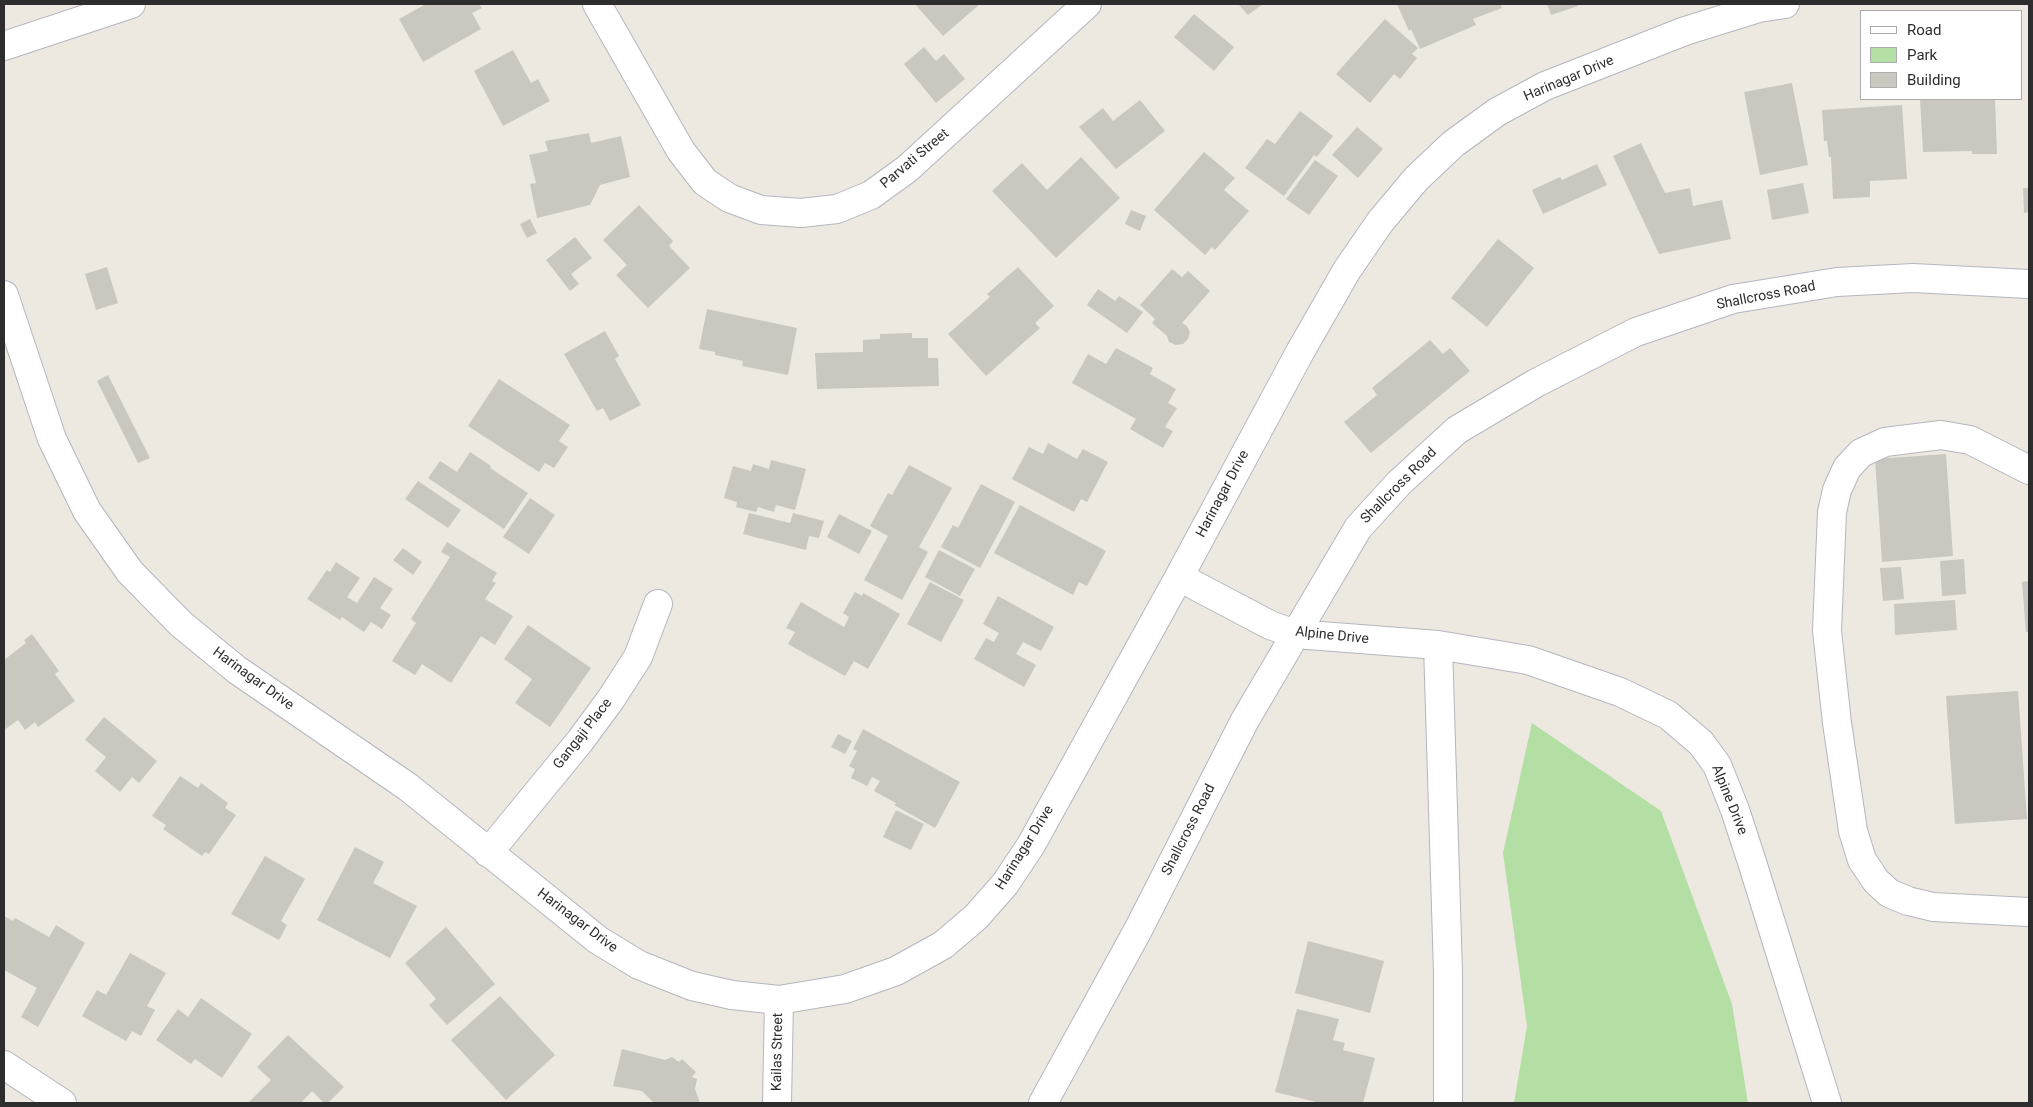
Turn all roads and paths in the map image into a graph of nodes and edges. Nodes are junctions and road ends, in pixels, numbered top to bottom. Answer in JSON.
{"nodes":[{"id":1,"x":132,"y":4,"type":"edge"},
{"id":2,"x":597,"y":4,"type":"edge"},
{"id":3,"x":1087,"y":4,"type":"edge"},
{"id":4,"x":1785,"y":4,"type":"edge"},
{"id":5,"x":4,"y":46,"type":"edge"},
{"id":6,"x":2029,"y":284,"type":"edge"},
{"id":7,"x":4,"y":295,"type":"edge"},
{"id":8,"x":2029,"y":470,"type":"edge"},
{"id":9,"x":1179,"y":577,"type":"junction"},
{"id":10,"x":658,"y":604,"type":"dead end"},
{"id":11,"x":1295,"y":634,"type":"junction"},
{"id":12,"x":1438,"y":645,"type":"junction"},
{"id":13,"x":488,"y":854,"type":"junction"},
{"id":14,"x":2029,"y":912,"type":"edge"},
{"id":15,"x":779,"y":1000,"type":"junction"},
{"id":16,"x":4,"y":1065,"type":"edge"},
{"id":17,"x":62,"y":1103,"type":"edge"},
{"id":18,"x":777,"y":1103,"type":"edge"},
{"id":19,"x":1043,"y":1103,"type":"edge"},
{"id":20,"x":1448,"y":1103,"type":"edge"},
{"id":21,"x":1827,"y":1103,"type":"edge"}],
"edges":[{"from":1,"to":5,"type":"street"},
{"from":2,"to":3,"type":"street","name":"Parvati Street"},
{"from":4,"to":9,"type":"street","name":"Harinagar Drive"},
{"from":6,"to":11,"type":"street","name":"Shallcross Road"},
{"from":7,"to":13,"type":"street","name":"Harinagar Drive"},
{"from":8,"to":14,"type":"street"},
{"from":9,"to":11,"type":"street","name":"Alpine Drive"},
{"from":9,"to":15,"type":"street","name":"Harinagar Drive"},
{"from":10,"to":13,"type":"street","name":"Gangaji Place"},
{"from":11,"to":12,"type":"street","name":"Alpine Drive"},
{"from":11,"to":19,"type":"street","name":"Shallcross Road"},
{"from":12,"to":20,"type":"street"},
{"from":12,"to":21,"type":"street","name":"Alpine Drive"},
{"from":13,"to":15,"type":"street","name":"Harinagar Drive"},
{"from":15,"to":18,"type":"street","name":"Kailas Street"},
{"from":16,"to":17,"type":"street"}]}
